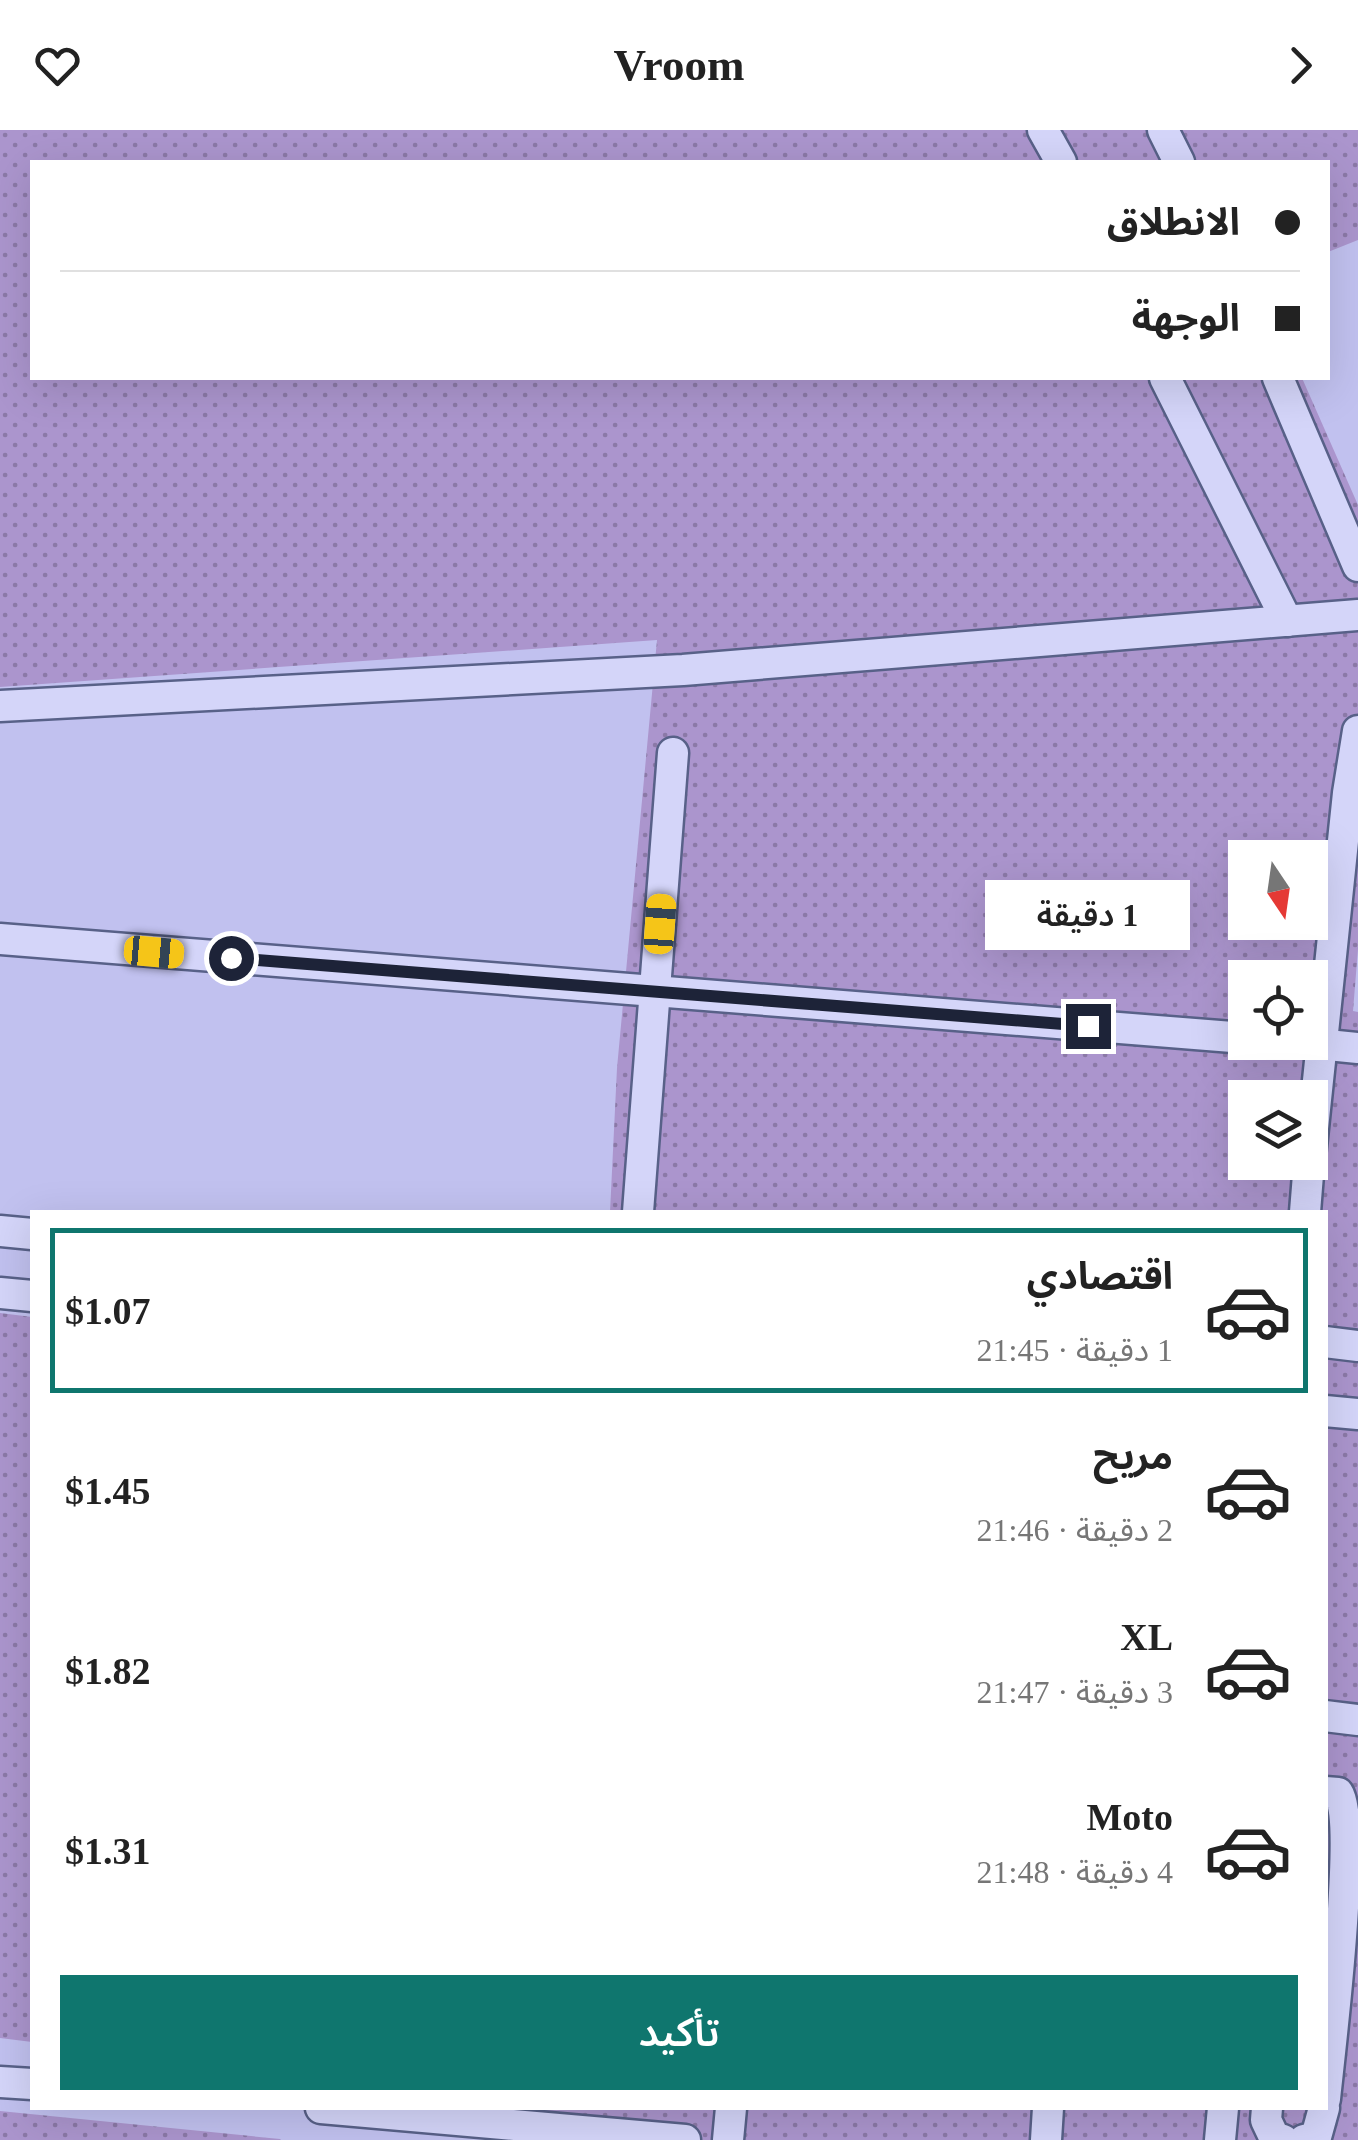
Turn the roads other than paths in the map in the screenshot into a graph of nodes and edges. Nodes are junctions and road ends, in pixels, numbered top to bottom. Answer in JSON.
{"nodes":[{"id":1,"x":1043,"y":130,"type":"edge"},
{"id":2,"x":1163,"y":130,"type":"edge"},
{"id":3,"x":1059,"y":160,"type":"edge"},
{"id":4,"x":1178,"y":160,"type":"edge"},
{"id":5,"x":1166,"y":380,"type":"edge"},
{"id":6,"x":1279,"y":380,"type":"edge"},
{"id":7,"x":1358,"y":566,"type":"edge"},
{"id":8,"x":1358,"y":615,"type":"edge"},
{"id":9,"x":1286,"y":621,"type":"junction"},
{"id":10,"x":0,"y":706,"type":"edge"},
{"id":11,"x":1358,"y":732,"type":"edge"},
{"id":12,"x":673,"y":752,"type":"dead end"},
{"id":13,"x":1353,"y":793,"type":"edge"},
{"id":14,"x":1350,"y":858,"type":"edge"},
{"id":15,"x":0,"y":939,"type":"edge"},
{"id":16,"x":1328,"y":960,"type":"edge"},
{"id":17,"x":655,"y":994,"type":"junction"},
{"id":18,"x":1228,"y":1037,"type":"edge"},
{"id":19,"x":1328,"y":1045,"type":"edge"},
{"id":20,"x":1358,"y":1048,"type":"edge"},
{"id":21,"x":1308,"y":1180,"type":"edge"},
{"id":22,"x":638,"y":1210,"type":"edge"},
{"id":23,"x":1304,"y":1210,"type":"edge"},
{"id":24,"x":0,"y":1232,"type":"edge"},
{"id":25,"x":30,"y":1234,"type":"edge"},
{"id":26,"x":0,"y":1293,"type":"edge"},
{"id":27,"x":30,"y":1296,"type":"edge"},
{"id":28,"x":1328,"y":1342,"type":"edge"},
{"id":29,"x":1358,"y":1346,"type":"edge"},
{"id":30,"x":1328,"y":1411,"type":"edge"},
{"id":31,"x":1358,"y":1414,"type":"edge"},
{"id":32,"x":1328,"y":1716,"type":"edge"},
{"id":33,"x":1358,"y":1720,"type":"edge"},
{"id":34,"x":1328,"y":1792,"type":"edge"},
{"id":35,"x":1343,"y":1915,"type":"edge"},
{"id":36,"x":1328,"y":2069,"type":"edge"},
{"id":37,"x":0,"y":2082,"type":"edge"},
{"id":38,"x":30,"y":2084,"type":"edge"},
{"id":39,"x":373,"y":2110,"type":"edge"},
{"id":40,"x":732,"y":2110,"type":"edge"},
{"id":41,"x":1048,"y":2110,"type":"edge"},
{"id":42,"x":1223,"y":2110,"type":"edge"},
{"id":43,"x":1267,"y":2110,"type":"edge"},
{"id":44,"x":1323,"y":2110,"type":"edge"},
{"id":45,"x":556,"y":2117,"type":"edge"},
{"id":46,"x":684,"y":2140,"type":"edge"},
{"id":47,"x":728,"y":2140,"type":"edge"},
{"id":48,"x":1046,"y":2140,"type":"edge"},
{"id":49,"x":1220,"y":2140,"type":"edge"},
{"id":50,"x":1283,"y":2140,"type":"edge"},
{"id":51,"x":1304,"y":2140,"type":"edge"}],
"edges":[{"from":1,"to":3,"type":"street"},
{"from":2,"to":4,"type":"street"},
{"from":5,"to":9,"type":"street"},
{"from":6,"to":7,"type":"street"},
{"from":8,"to":9,"type":"street"},
{"from":9,"to":10,"type":"street"},
{"from":11,"to":13,"type":"street"},
{"from":12,"to":17,"type":"street"},
{"from":13,"to":14,"type":"street"},
{"from":14,"to":16,"type":"street"},
{"from":15,"to":17,"type":"street"},
{"from":17,"to":18,"type":"street"},
{"from":17,"to":22,"type":"street"},
{"from":19,"to":20,"type":"street"},
{"from":21,"to":23,"type":"street"},
{"from":24,"to":25,"type":"street"},
{"from":26,"to":27,"type":"street"},
{"from":28,"to":29,"type":"street"},
{"from":30,"to":31,"type":"street"},
{"from":32,"to":33,"type":"street"},
{"from":34,"to":35,"type":"street"},
{"from":35,"to":36,"type":"street"},
{"from":37,"to":38,"type":"street"},
{"from":39,"to":45,"type":"street"},
{"from":40,"to":47,"type":"street"},
{"from":41,"to":48,"type":"street"},
{"from":42,"to":49,"type":"street"},
{"from":43,"to":50,"type":"street"},
{"from":44,"to":51,"type":"street"},
{"from":45,"to":46,"type":"street"}]}
